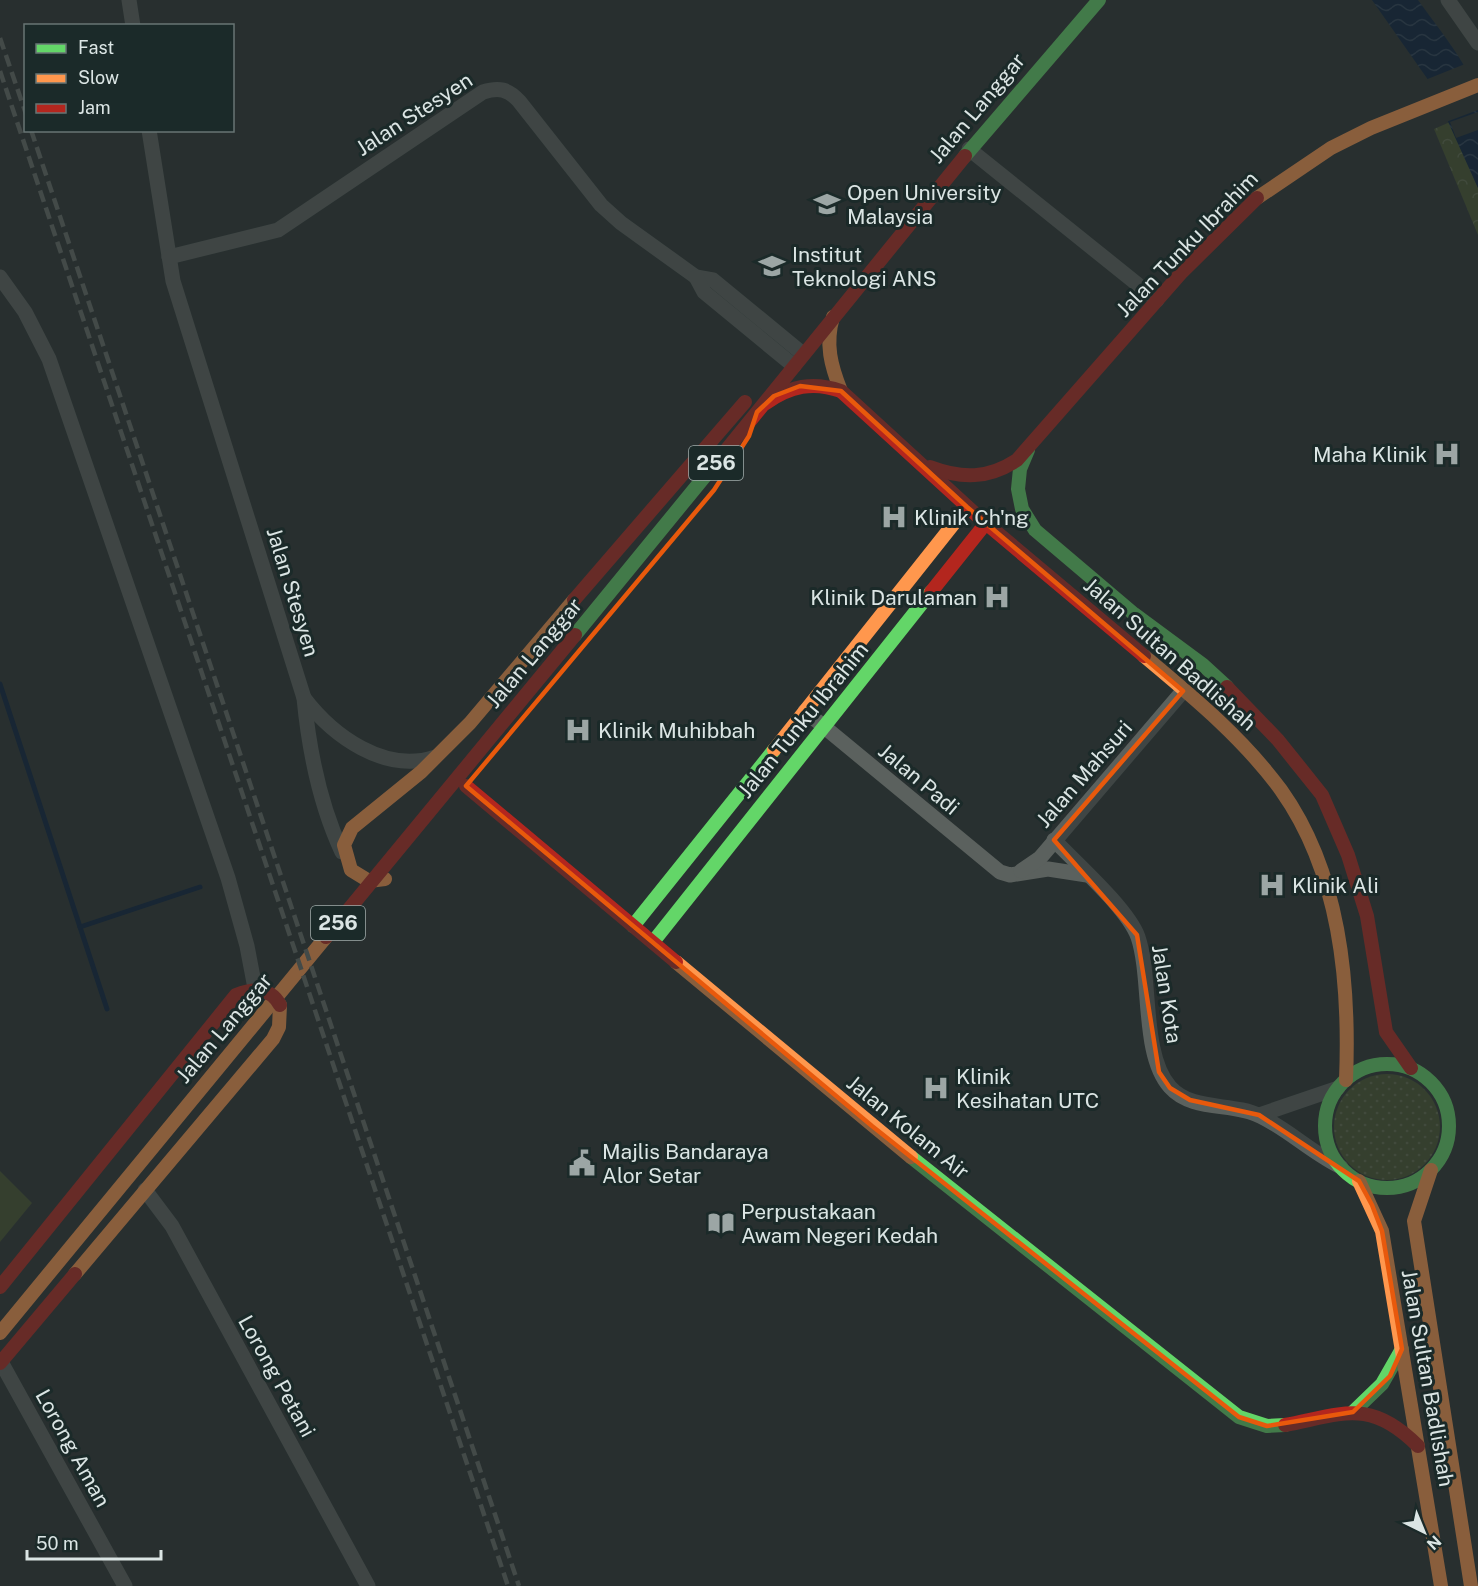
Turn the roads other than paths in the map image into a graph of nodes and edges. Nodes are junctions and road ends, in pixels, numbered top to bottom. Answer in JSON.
{"nodes":[{"id":1,"x":129,"y":0,"type":"edge"},
{"id":2,"x":1448,"y":0,"type":"edge"},
{"id":3,"x":1094,"y":2,"type":"edge"},
{"id":4,"x":133,"y":24,"type":"edge"},
{"id":5,"x":1478,"y":43,"type":"edge"},
{"id":6,"x":1478,"y":86,"type":"edge"},
{"id":7,"x":149,"y":132,"type":"edge"},
{"id":8,"x":969,"y":149,"type":"junction"},
{"id":9,"x":169,"y":257,"type":"junction"},
{"id":10,"x":0,"y":277,"type":"edge"},
{"id":11,"x":1157,"y":300,"type":"junction"},
{"id":12,"x":834,"y":315,"type":"junction"},
{"id":13,"x":796,"y":364,"type":"junction"},
{"id":14,"x":768,"y":375,"type":"dead end"},
{"id":15,"x":842,"y":391,"type":"junction"},
{"id":16,"x":753,"y":393,"type":"dead end"},
{"id":17,"x":760,"y":409,"type":"junction"},
{"id":18,"x":1028,"y":450,"type":"junction"},
{"id":19,"x":733,"y":464,"type":"dead end"},
{"id":20,"x":924,"y":465,"type":"junction"},
{"id":21,"x":967,"y":507,"type":"junction"},
{"id":22,"x":987,"y":523,"type":"junction"},
{"id":23,"x":616,"y":607,"type":"dead end"},
{"id":24,"x":1183,"y":691,"type":"junction"},
{"id":25,"x":304,"y":698,"type":"junction"},
{"id":26,"x":805,"y":711,"type":"junction"},
{"id":27,"x":824,"y":727,"type":"junction"},
{"id":28,"x":440,"y":755,"type":"junction"},
{"id":29,"x":466,"y":786,"type":"junction"},
{"id":30,"x":1054,"y":840,"type":"junction"},
{"id":31,"x":346,"y":860,"type":"junction"},
{"id":32,"x":1010,"y":875,"type":"junction"},
{"id":33,"x":1088,"y":875,"type":"junction"},
{"id":34,"x":633,"y":926,"type":"junction"},
{"id":35,"x":653,"y":942,"type":"junction"},
{"id":36,"x":255,"y":988,"type":"junction"},
{"id":37,"x":1411,"y":1068,"type":"junction"},
{"id":38,"x":1342,"y":1084,"type":"junction"},
{"id":39,"x":1258,"y":1115,"type":"junction"},
{"id":40,"x":1341,"y":1167,"type":"junction"},
{"id":41,"x":1431,"y":1170,"type":"junction"},
{"id":42,"x":1359,"y":1181,"type":"junction"},
{"id":43,"x":144,"y":1190,"type":"junction"},
{"id":44,"x":0,"y":1287,"type":"edge"},
{"id":45,"x":0,"y":1333,"type":"edge"},
{"id":46,"x":1402,"y":1349,"type":"junction"},
{"id":47,"x":1,"y":1363,"type":"edge"},
{"id":48,"x":1353,"y":1412,"type":"junction"},
{"id":49,"x":1418,"y":1446,"type":"junction"},
{"id":50,"x":125,"y":1586,"type":"edge"},
{"id":51,"x":368,"y":1586,"type":"edge"},
{"id":52,"x":1441,"y":1586,"type":"edge"},
{"id":53,"x":1471,"y":1586,"type":"edge"}],
"edges":[{"from":1,"to":4,"type":"street"},
{"from":2,"to":5,"type":"street"},
{"from":3,"to":8,"type":"main road","name":"Jalan Langgar","number":"256"},
{"from":6,"to":11,"type":"main road","name":"Jalan Tunku Ibrahim"},
{"from":7,"to":9,"type":"street","name":"Jalan Stesyen"},
{"from":8,"to":11,"type":"street"},
{"from":8,"to":12,"type":"main road","name":"Jalan Langgar","number":"256"},
{"from":9,"to":13,"type":"street","name":"Jalan Stesyen"},
{"from":9,"to":25,"type":"street","name":"Jalan Stesyen"},
{"from":10,"to":36,"type":"street"},
{"from":11,"to":18,"type":"main road","name":"Jalan Tunku Ibrahim"},
{"from":12,"to":13,"type":"main road","name":"Jalan Langgar","number":"256"},
{"from":12,"to":15,"type":"main road"},
{"from":13,"to":14,"type":"main road"},
{"from":13,"to":17,"type":"main road","name":"Jalan Langgar","number":"256"},
{"from":15,"to":17,"type":"main road"},
{"from":15,"to":20,"type":"main road","name":"Jalan Sultan Badlishah"},
{"from":16,"to":28,"type":"main road"},
{"from":17,"to":19,"type":"main road"},
{"from":17,"to":45,"type":"main road","name":"Jalan Langgar","number":"256"},
{"from":18,"to":20,"type":"main road"},
{"from":18,"to":37,"type":"main road","name":"Jalan Sultan Badlishah"},
{"from":20,"to":21,"type":"main road","name":"Jalan Sultan Badlishah"},
{"from":21,"to":22,"type":"main road","name":"Jalan Sultan Badlishah"},
{"from":21,"to":26,"type":"main road","name":"Jalan Tunku Ibrahim"},
{"from":22,"to":24,"type":"main road","name":"Jalan Sultan Badlishah"},
{"from":22,"to":27,"type":"main road","name":"Jalan Tunku Ibrahim"},
{"from":23,"to":29,"type":"main road"},
{"from":24,"to":30,"type":"street","name":"Jalan Mahsuri"},
{"from":24,"to":38,"type":"main road","name":"Jalan Sultan Badlishah"},
{"from":25,"to":28,"type":"street"},
{"from":25,"to":31,"type":"street"},
{"from":26,"to":27,"type":"street","name":"Jalan Padi"},
{"from":26,"to":34,"type":"main road","name":"Jalan Tunku Ibrahim"},
{"from":27,"to":32,"type":"street","name":"Jalan Padi"},
{"from":27,"to":35,"type":"main road","name":"Jalan Tunku Ibrahim"},
{"from":28,"to":31,"type":"main road"},
{"from":29,"to":31,"type":"main road"},
{"from":29,"to":34,"type":"main road","name":"Jalan Kolam Air"},
{"from":30,"to":32,"type":"street","name":"Jalan Mahsuri"},
{"from":30,"to":33,"type":"street","name":"Jalan Kota"},
{"from":32,"to":33,"type":"street"},
{"from":33,"to":39,"type":"street","name":"Jalan Kota"},
{"from":34,"to":35,"type":"main road","name":"Jalan Kolam Air"},
{"from":35,"to":48,"type":"main road","name":"Jalan Kolam Air"},
{"from":36,"to":43,"type":"main road"},
{"from":36,"to":44,"type":"main road"},
{"from":37,"to":38,"type":"main road"},
{"from":37,"to":41,"type":"main road"},
{"from":38,"to":39,"type":"street"},
{"from":38,"to":40,"type":"main road"},
{"from":39,"to":40,"type":"street","name":"Jalan Kota"},
{"from":40,"to":42,"type":"main road"},
{"from":41,"to":42,"type":"main road"},
{"from":41,"to":53,"type":"main road","name":"Jalan Sultan Badlishah"},
{"from":42,"to":46,"type":"main road","name":"Jalan Sultan Badlishah"},
{"from":43,"to":47,"type":"main road"},
{"from":43,"to":51,"type":"street","name":"Lorong Petani"},
{"from":46,"to":48,"type":"main road"},
{"from":46,"to":49,"type":"main road","name":"Jalan Sultan Badlishah"},
{"from":47,"to":50,"type":"street","name":"Lorong Aman"},
{"from":48,"to":49,"type":"main road","name":"Jalan Kolam Air"},
{"from":49,"to":52,"type":"main road","name":"Jalan Sultan Badlishah"}]}
